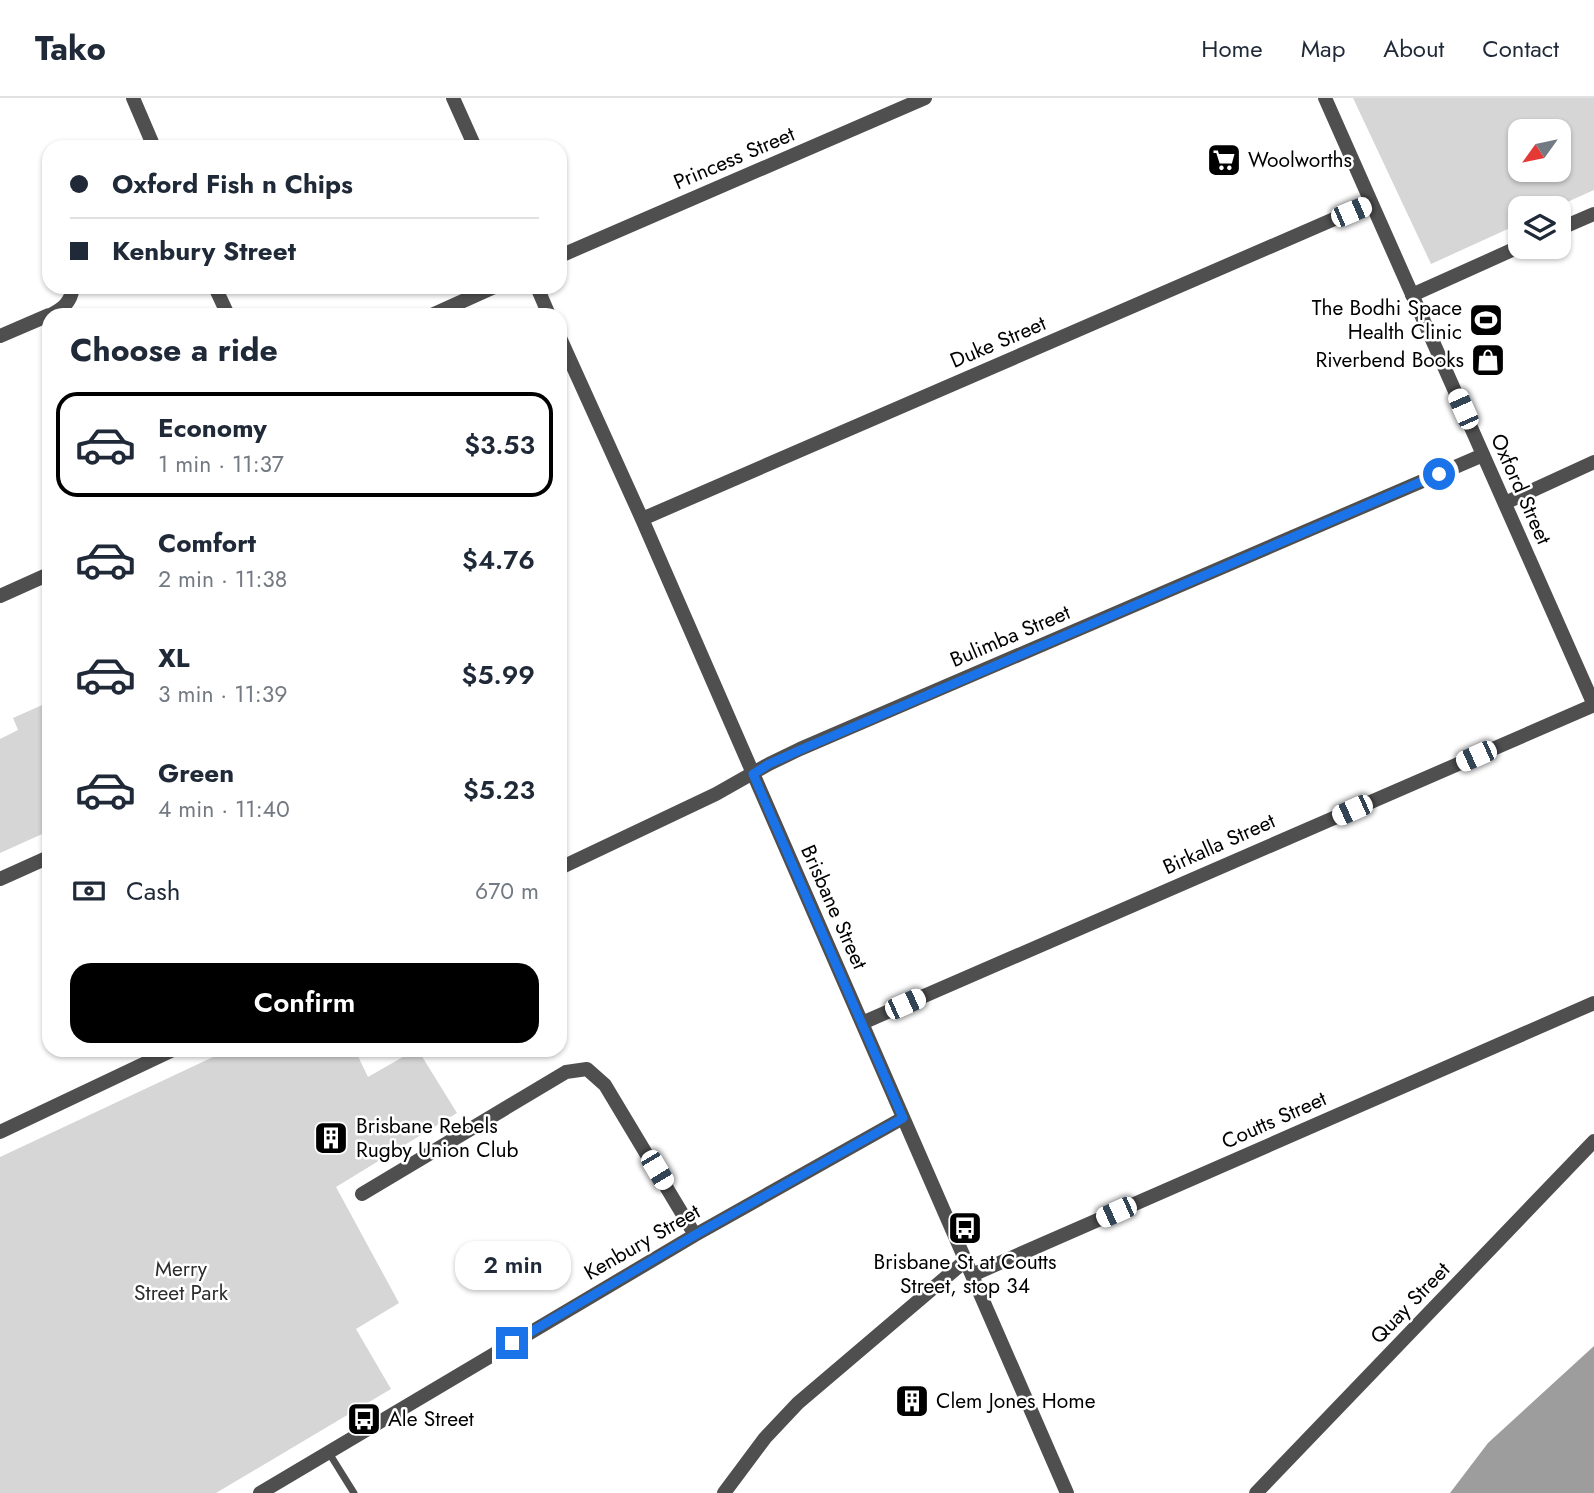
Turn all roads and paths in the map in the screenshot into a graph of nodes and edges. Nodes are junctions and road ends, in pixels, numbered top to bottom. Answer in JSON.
{"nodes":[{"id":1,"x":132,"y":98,"type":"edge"},
{"id":2,"x":453,"y":98,"type":"edge"},
{"id":3,"x":925,"y":98,"type":"edge"},
{"id":4,"x":1325,"y":98,"type":"edge"},
{"id":5,"x":151,"y":140,"type":"edge"},
{"id":6,"x":472,"y":140,"type":"edge"},
{"id":7,"x":1371,"y":203,"type":"junction"},
{"id":8,"x":1594,"y":214,"type":"edge"},
{"id":9,"x":1571,"y":224,"type":"edge"},
{"id":10,"x":1508,"y":252,"type":"edge"},
{"id":11,"x":567,"y":253,"type":"edge"},
{"id":12,"x":478,"y":294,"type":"edge"},
{"id":13,"x":1412,"y":295,"type":"junction"},
{"id":14,"x":448,"y":308,"type":"edge"},
{"id":15,"x":42,"y":318,"type":"edge"},
{"id":16,"x":0,"y":336,"type":"edge"},
{"id":17,"x":567,"y":353,"type":"edge"},
{"id":18,"x":1483,"y":455,"type":"junction"},
{"id":19,"x":1594,"y":462,"type":"edge"},
{"id":20,"x":1505,"y":503,"type":"junction"},
{"id":21,"x":642,"y":519,"type":"junction"},
{"id":22,"x":42,"y":577,"type":"edge"},
{"id":23,"x":0,"y":596,"type":"edge"},
{"id":24,"x":1594,"y":705,"type":"edge"},
{"id":25,"x":753,"y":774,"type":"junction"},
{"id":26,"x":42,"y":860,"type":"edge"},
{"id":27,"x":567,"y":865,"type":"edge"},
{"id":28,"x":0,"y":879,"type":"edge"},
{"id":29,"x":1594,"y":1003,"type":"edge"},
{"id":30,"x":862,"y":1023,"type":"junction"},
{"id":31,"x":158,"y":1057,"type":"edge"},
{"id":32,"x":903,"y":1118,"type":"junction"},
{"id":33,"x":0,"y":1132,"type":"edge"},
{"id":34,"x":1594,"y":1141,"type":"edge"},
{"id":35,"x":362,"y":1194,"type":"dead end"},
{"id":36,"x":695,"y":1235,"type":"junction"},
{"id":37,"x":965,"y":1261,"type":"junction"},
{"id":38,"x":972,"y":1275,"type":"junction"},
{"id":39,"x":329,"y":1452,"type":"junction"},
{"id":40,"x":260,"y":1493,"type":"edge"},
{"id":41,"x":354,"y":1493,"type":"edge"},
{"id":42,"x":724,"y":1493,"type":"edge"},
{"id":43,"x":1068,"y":1493,"type":"edge"},
{"id":44,"x":1256,"y":1493,"type":"edge"}],
"edges":[{"from":1,"to":5,"type":"street"},
{"from":2,"to":6,"type":"street"},
{"from":3,"to":11,"type":"street","name":"Princess Street"},
{"from":4,"to":7,"type":"street","name":"Oxford Street"},
{"from":7,"to":13,"type":"street","name":"Oxford Street"},
{"from":7,"to":21,"type":"street","name":"Duke Street"},
{"from":8,"to":9,"type":"street"},
{"from":10,"to":13,"type":"street"},
{"from":12,"to":14,"type":"street"},
{"from":13,"to":18,"type":"street","name":"Oxford Street"},
{"from":15,"to":16,"type":"street"},
{"from":17,"to":21,"type":"street","name":"Brisbane Street"},
{"from":18,"to":20,"type":"street","name":"Oxford Street"},
{"from":18,"to":25,"type":"street","name":"Bulimba Street"},
{"from":19,"to":20,"type":"street"},
{"from":20,"to":24,"type":"street","name":"Oxford Street"},
{"from":21,"to":25,"type":"street","name":"Brisbane Street"},
{"from":22,"to":23,"type":"street"},
{"from":24,"to":30,"type":"street","name":"Birkalla Street"},
{"from":25,"to":27,"type":"street","name":"Bulimba Street"},
{"from":25,"to":30,"type":"street","name":"Brisbane Street"},
{"from":26,"to":28,"type":"street"},
{"from":29,"to":38,"type":"street","name":"Coutts Street"},
{"from":30,"to":32,"type":"street","name":"Brisbane Street"},
{"from":31,"to":33,"type":"street"},
{"from":32,"to":36,"type":"street","name":"Kenbury Street"},
{"from":32,"to":37,"type":"street","name":"Brisbane Street"},
{"from":34,"to":44,"type":"street","name":"Quay Street"},
{"from":35,"to":36,"type":"street"},
{"from":36,"to":39,"type":"street","name":"Kenbury Street"},
{"from":37,"to":38,"type":"street","name":"Brisbane Street"},
{"from":37,"to":42,"type":"street"},
{"from":38,"to":43,"type":"street","name":"Brisbane Street"},
{"from":39,"to":40,"type":"street","name":"Kenbury Street"},
{"from":39,"to":41,"type":"lane"}]}
